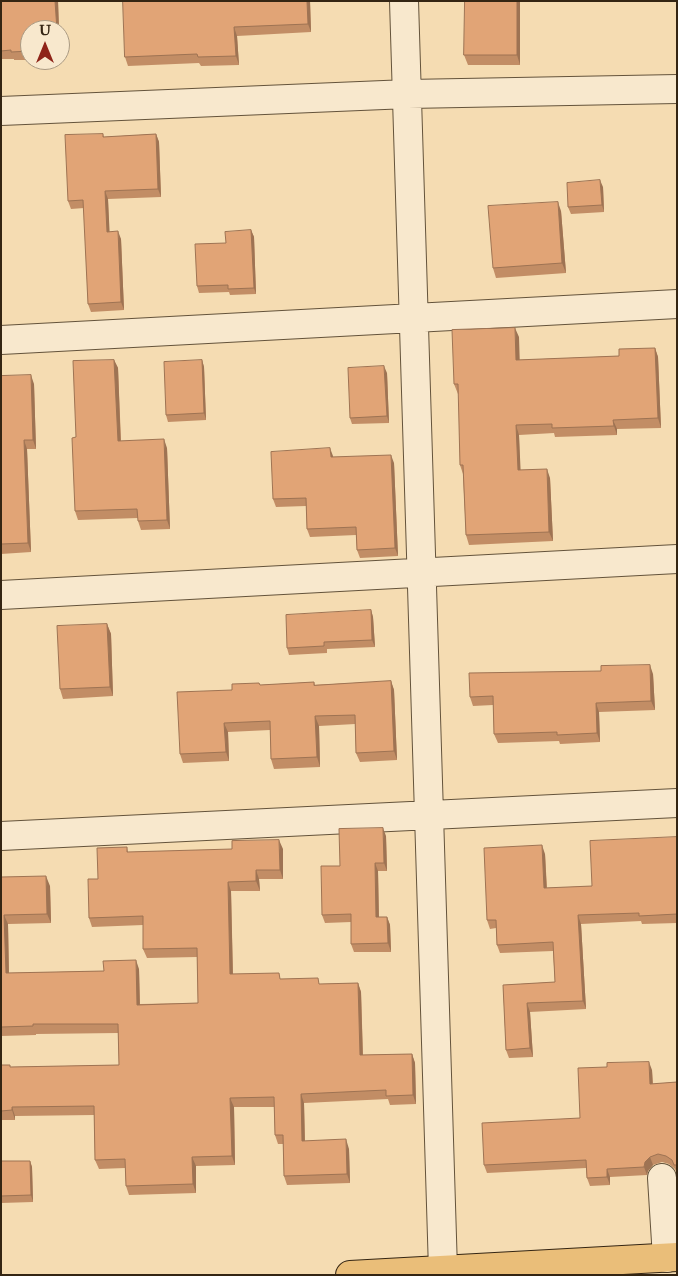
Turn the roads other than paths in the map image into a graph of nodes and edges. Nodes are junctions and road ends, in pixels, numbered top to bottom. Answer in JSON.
{"nodes":[{"id":1,"x":404,"y":1,"type":"edge"},
{"id":2,"x":677,"y":89,"type":"edge"},
{"id":3,"x":408,"y":94,"type":"junction"},
{"id":4,"x":1,"y":112,"type":"edge"},
{"id":5,"x":677,"y":304,"type":"edge"},
{"id":6,"x":415,"y":318,"type":"junction"},
{"id":7,"x":1,"y":340,"type":"edge"},
{"id":8,"x":677,"y":559,"type":"edge"},
{"id":9,"x":422,"y":573,"type":"junction"},
{"id":10,"x":1,"y":596,"type":"edge"},
{"id":11,"x":677,"y":803,"type":"edge"},
{"id":12,"x":430,"y":815,"type":"junction"},
{"id":13,"x":1,"y":836,"type":"edge"},
{"id":14,"x":662,"y":1178,"type":"dead end"},
{"id":15,"x":672,"y":1258,"type":"edge"},
{"id":16,"x":443,"y":1270,"type":"junction"},
{"id":17,"x":505,"y":1271,"type":"edge"},
{"id":18,"x":350,"y":1275,"type":"edge"}],
"edges":[{"from":1,"to":3,"type":"street"},
{"from":2,"to":3,"type":"street"},
{"from":3,"to":4,"type":"street"},
{"from":3,"to":6,"type":"street"},
{"from":5,"to":6,"type":"street"},
{"from":6,"to":7,"type":"street"},
{"from":6,"to":9,"type":"street"},
{"from":8,"to":9,"type":"street"},
{"from":9,"to":10,"type":"street"},
{"from":9,"to":12,"type":"street"},
{"from":11,"to":12,"type":"street"},
{"from":12,"to":13,"type":"street"},
{"from":12,"to":16,"type":"street"},
{"from":14,"to":15,"type":"street"},
{"from":15,"to":17,"type":"main road"},
{"from":16,"to":17,"type":"main road"},
{"from":16,"to":18,"type":"main road"}]}
